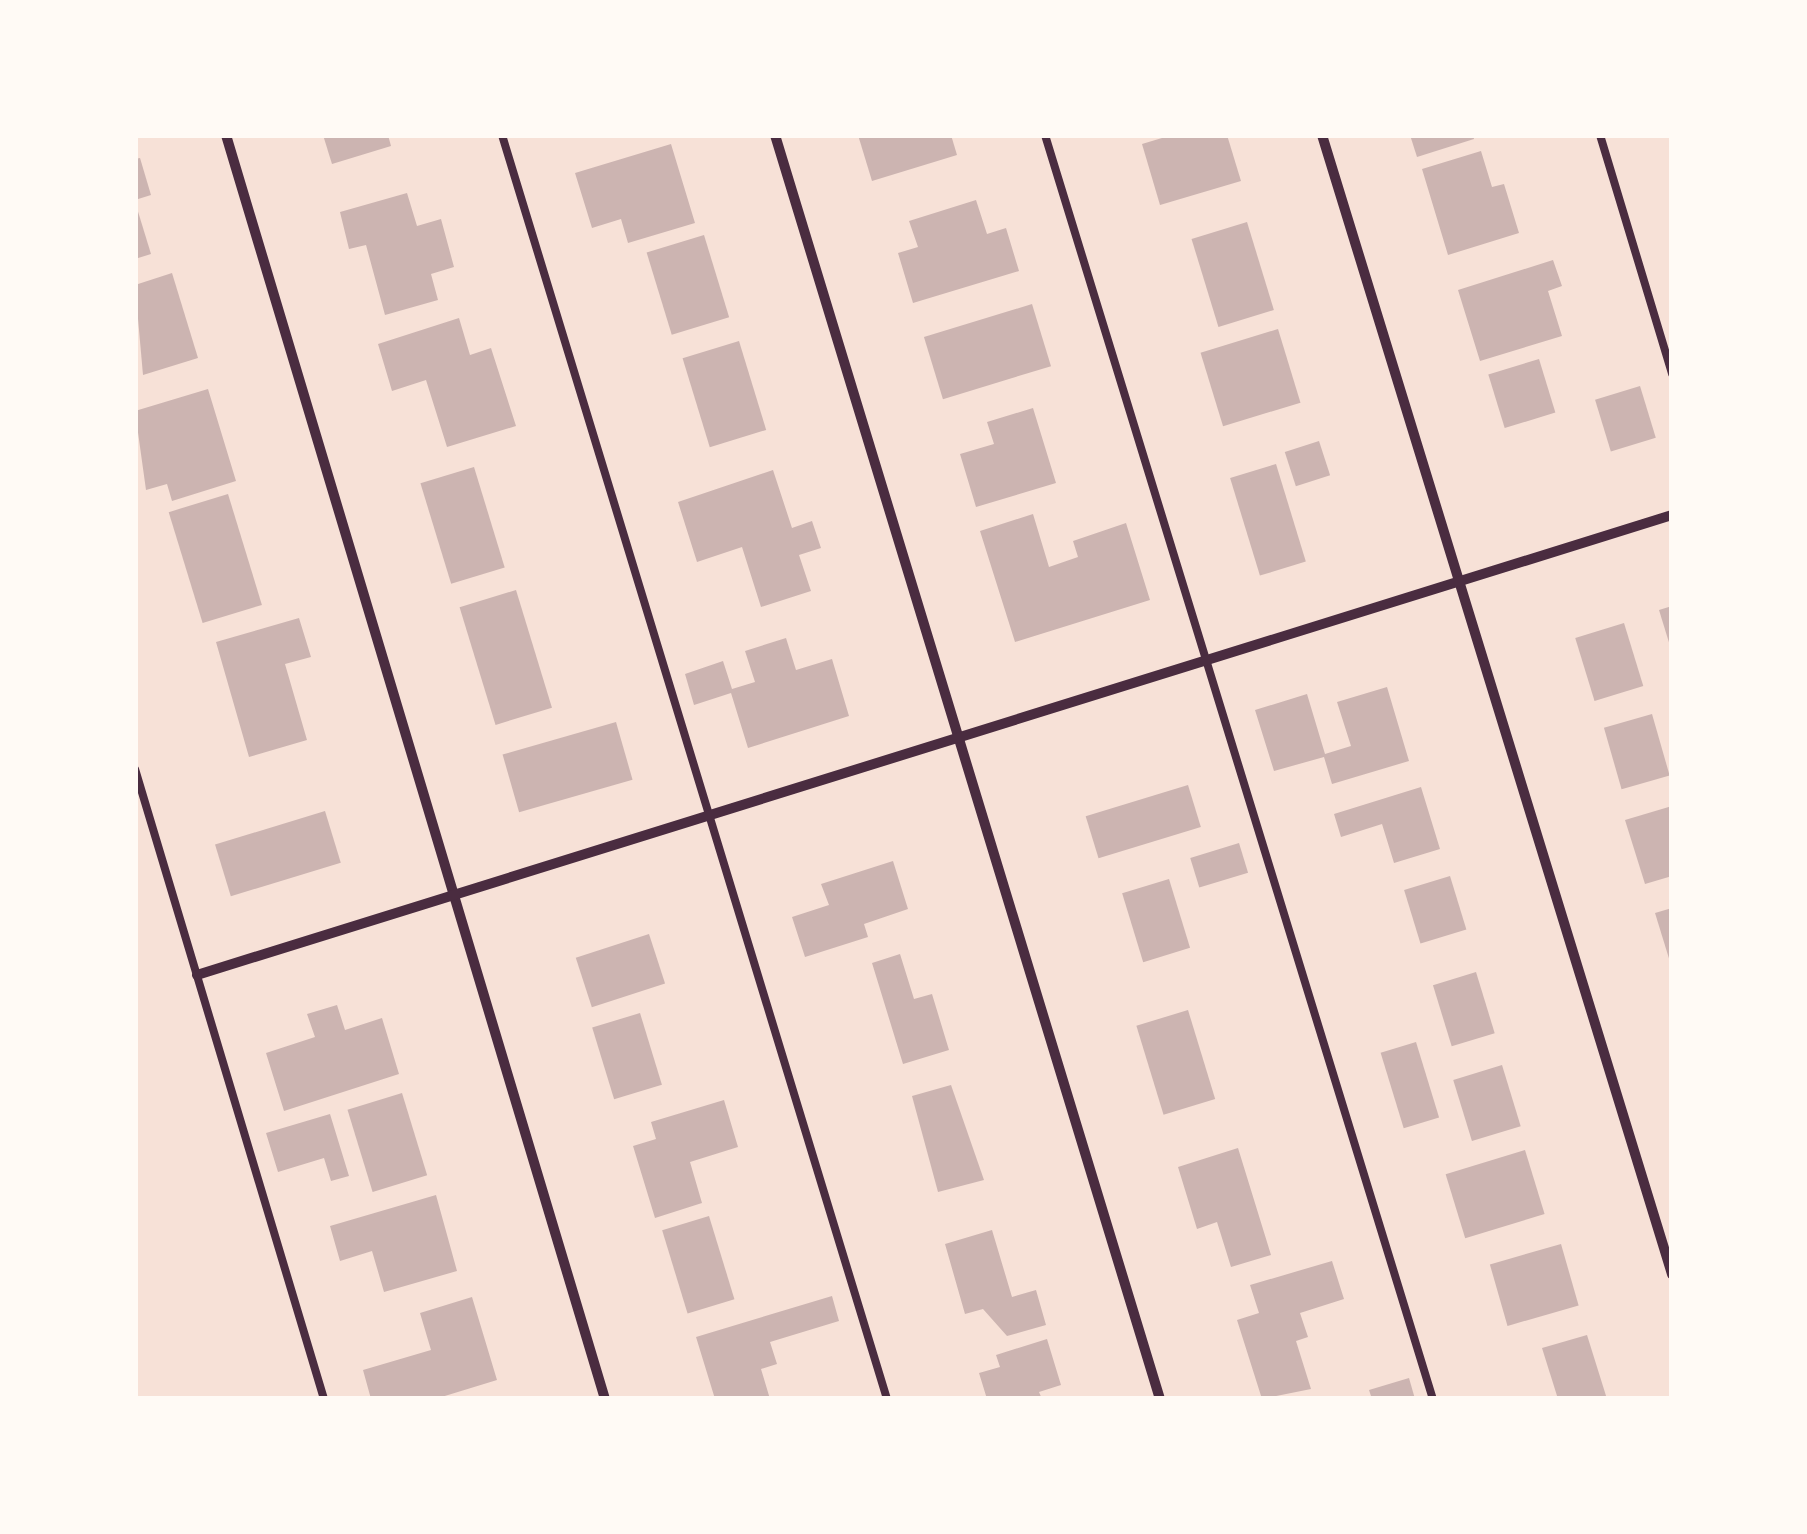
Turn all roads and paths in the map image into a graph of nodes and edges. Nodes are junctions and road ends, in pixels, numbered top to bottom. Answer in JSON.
{"nodes":[{"id":1,"x":226,"y":135,"type":"edge"},
{"id":2,"x":502,"y":135,"type":"edge"},
{"id":3,"x":776,"y":135,"type":"edge"},
{"id":4,"x":1046,"y":135,"type":"edge"},
{"id":5,"x":1322,"y":135,"type":"edge"},
{"id":6,"x":1600,"y":135,"type":"edge"},
{"id":7,"x":1672,"y":374,"type":"edge"},
{"id":8,"x":1672,"y":515,"type":"edge"},
{"id":9,"x":1459,"y":581,"type":"junction"},
{"id":10,"x":1206,"y":660,"type":"junction"},
{"id":11,"x":959,"y":738,"type":"junction"},
{"id":12,"x":135,"y":770,"type":"edge"},
{"id":13,"x":710,"y":817,"type":"junction"},
{"id":14,"x":454,"y":896,"type":"junction"},
{"id":15,"x":197,"y":976,"type":"junction"},
{"id":16,"x":1672,"y":1274,"type":"edge"},
{"id":17,"x":324,"y":1399,"type":"edge"},
{"id":18,"x":605,"y":1399,"type":"edge"},
{"id":19,"x":887,"y":1399,"type":"edge"},
{"id":20,"x":1160,"y":1399,"type":"edge"},
{"id":21,"x":1434,"y":1399,"type":"edge"}],
"edges":[{"from":1,"to":14,"type":"street"},
{"from":2,"to":13,"type":"lane"},
{"from":3,"to":11,"type":"street"},
{"from":4,"to":10,"type":"lane"},
{"from":5,"to":9,"type":"street"},
{"from":6,"to":7,"type":"lane"},
{"from":8,"to":9,"type":"street"},
{"from":9,"to":10,"type":"street"},
{"from":9,"to":16,"type":"street"},
{"from":10,"to":11,"type":"street"},
{"from":10,"to":21,"type":"lane"},
{"from":11,"to":13,"type":"street"},
{"from":11,"to":20,"type":"street"},
{"from":12,"to":15,"type":"lane"},
{"from":13,"to":14,"type":"street"},
{"from":13,"to":19,"type":"lane"},
{"from":14,"to":15,"type":"street"},
{"from":14,"to":18,"type":"street"},
{"from":15,"to":17,"type":"lane"}]}
